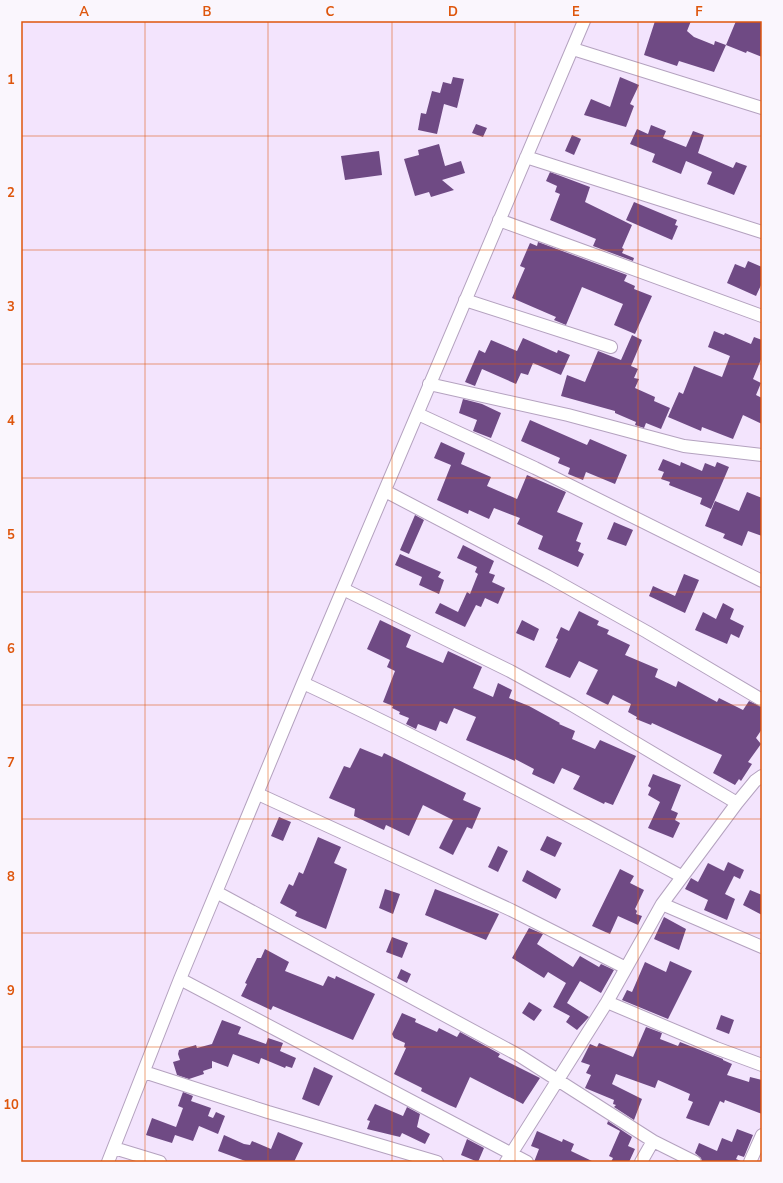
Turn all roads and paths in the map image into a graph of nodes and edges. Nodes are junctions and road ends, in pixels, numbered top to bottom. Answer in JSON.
{"nodes":[{"id":1,"x":584,"y":21,"type":"edge"},
{"id":2,"x":573,"y":49,"type":"junction"},
{"id":3,"x":762,"y":108,"type":"edge"},
{"id":4,"x":526,"y":157,"type":"junction"},
{"id":5,"x":499,"y":220,"type":"junction"},
{"id":6,"x":762,"y":232,"type":"edge"},
{"id":7,"x":465,"y":300,"type":"junction"},
{"id":8,"x":762,"y":316,"type":"edge"},
{"id":9,"x":611,"y":348,"type":"dead end"},
{"id":10,"x":429,"y":384,"type":"junction"},
{"id":11,"x":418,"y":414,"type":"junction"},
{"id":12,"x":762,"y":455,"type":"edge"},
{"id":13,"x":385,"y":490,"type":"junction"},
{"id":14,"x":762,"y":581,"type":"edge"},
{"id":15,"x":343,"y":589,"type":"junction"},
{"id":16,"x":303,"y":682,"type":"junction"},
{"id":17,"x":762,"y":700,"type":"edge"},
{"id":18,"x":762,"y":776,"type":"edge"},
{"id":19,"x":258,"y":794,"type":"junction"},
{"id":20,"x":737,"y":803,"type":"junction"},
{"id":21,"x":681,"y":876,"type":"junction"},
{"id":22,"x":218,"y":893,"type":"junction"},
{"id":23,"x":662,"y":904,"type":"junction"},
{"id":24,"x":762,"y":947,"type":"edge"},
{"id":25,"x":626,"y":968,"type":"junction"},
{"id":26,"x":180,"y":979,"type":"junction"},
{"id":27,"x":607,"y":1002,"type":"junction"},
{"id":28,"x":762,"y":1065,"type":"edge"},
{"id":29,"x":144,"y":1072,"type":"junction"},
{"id":30,"x":559,"y":1080,"type":"junction"},
{"id":31,"x":762,"y":1135,"type":"edge"},
{"id":32,"x":653,"y":1141,"type":"junction"},
{"id":33,"x":114,"y":1148,"type":"junction"},
{"id":34,"x":509,"y":1158,"type":"edge"},
{"id":35,"x":108,"y":1162,"type":"edge"},
{"id":36,"x":160,"y":1162,"type":"edge"},
{"id":37,"x":436,"y":1162,"type":"edge"},
{"id":38,"x":528,"y":1162,"type":"edge"},
{"id":39,"x":641,"y":1162,"type":"edge"},
{"id":40,"x":694,"y":1162,"type":"edge"},
{"id":41,"x":750,"y":1162,"type":"edge"}],
"edges":[{"from":1,"to":2,"type":"street"},
{"from":2,"to":3,"type":"street"},
{"from":2,"to":4,"type":"street"},
{"from":4,"to":5,"type":"street"},
{"from":4,"to":6,"type":"street"},
{"from":5,"to":7,"type":"street"},
{"from":5,"to":8,"type":"street"},
{"from":7,"to":9,"type":"street"},
{"from":7,"to":10,"type":"street"},
{"from":10,"to":11,"type":"street"},
{"from":10,"to":12,"type":"street"},
{"from":11,"to":13,"type":"street"},
{"from":11,"to":14,"type":"street"},
{"from":13,"to":15,"type":"street"},
{"from":13,"to":17,"type":"street"},
{"from":15,"to":16,"type":"street"},
{"from":15,"to":20,"type":"street"},
{"from":16,"to":19,"type":"street"},
{"from":16,"to":21,"type":"street"},
{"from":18,"to":20,"type":"street"},
{"from":19,"to":22,"type":"street"},
{"from":19,"to":25,"type":"street"},
{"from":20,"to":21,"type":"street"},
{"from":21,"to":23,"type":"street"},
{"from":22,"to":26,"type":"street"},
{"from":22,"to":30,"type":"street"},
{"from":23,"to":24,"type":"street"},
{"from":23,"to":25,"type":"street"},
{"from":25,"to":27,"type":"street"},
{"from":26,"to":29,"type":"street"},
{"from":26,"to":34,"type":"street"},
{"from":27,"to":28,"type":"street"},
{"from":27,"to":30,"type":"street"},
{"from":29,"to":33,"type":"street"},
{"from":29,"to":37,"type":"street"},
{"from":30,"to":32,"type":"street"},
{"from":30,"to":34,"type":"street"},
{"from":31,"to":41,"type":"street"},
{"from":32,"to":39,"type":"street"},
{"from":32,"to":40,"type":"street"},
{"from":33,"to":35,"type":"street"},
{"from":33,"to":36,"type":"street"},
{"from":34,"to":38,"type":"street"}]}
